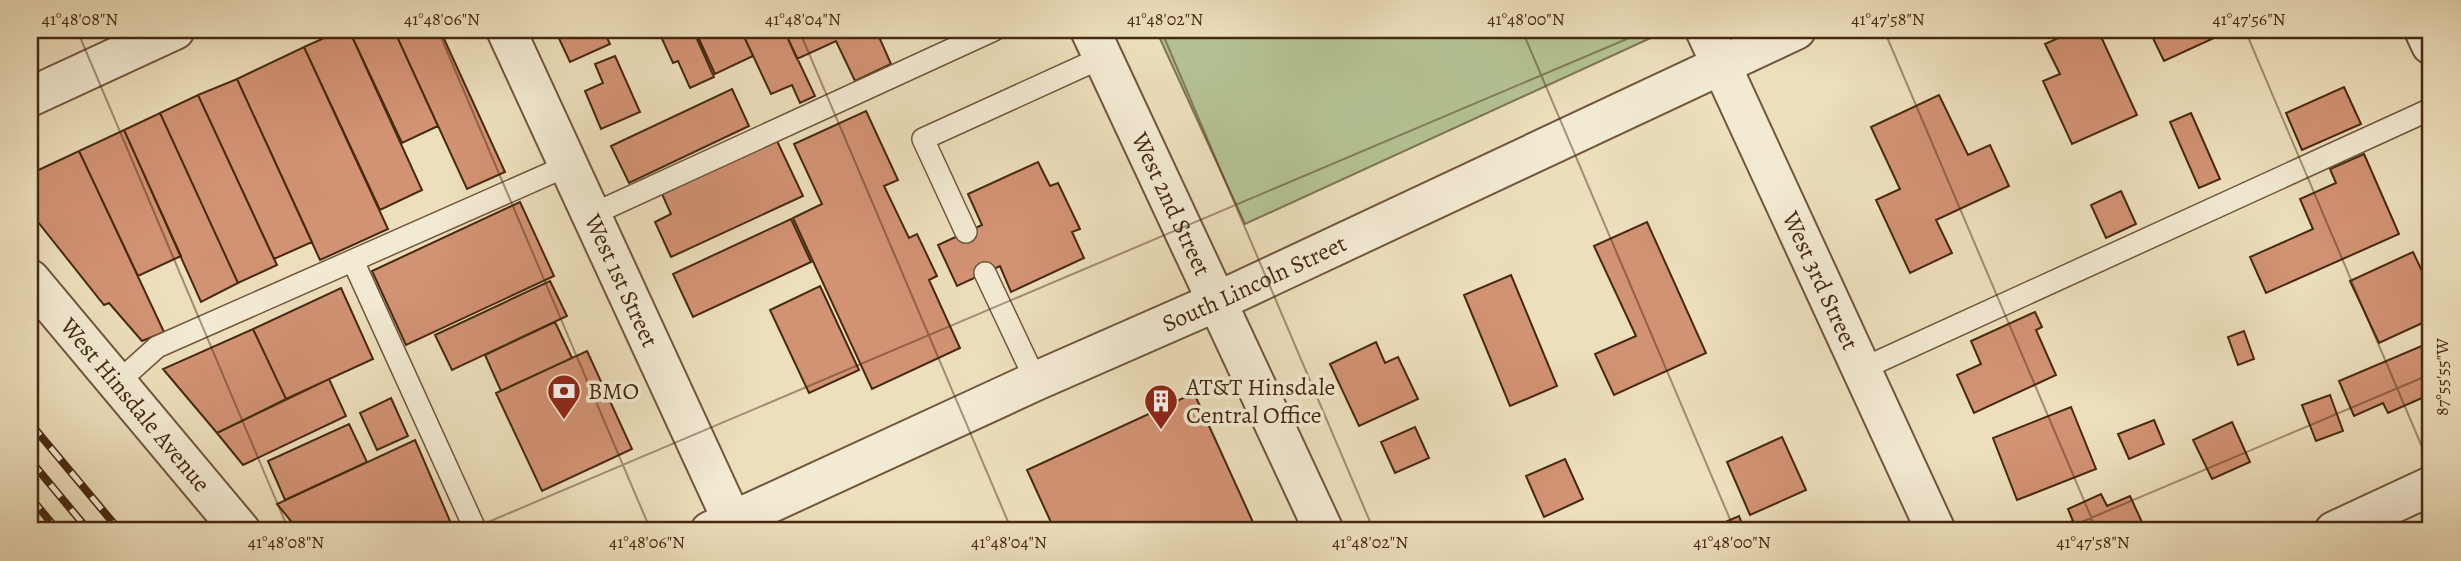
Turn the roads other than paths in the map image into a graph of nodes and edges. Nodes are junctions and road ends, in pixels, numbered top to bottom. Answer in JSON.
{"nodes":[{"id":1,"x":175,"y":30,"type":"edge"},
{"id":2,"x":506,"y":30,"type":"edge"},
{"id":3,"x":994,"y":30,"type":"edge"},
{"id":4,"x":1706,"y":30,"type":"edge"},
{"id":5,"x":1796,"y":30,"type":"edge"},
{"id":6,"x":2424,"y":30,"type":"edge"},
{"id":7,"x":1096,"y":43,"type":"edge"},
{"id":8,"x":2431,"y":45,"type":"edge"},
{"id":9,"x":1721,"y":64,"type":"junction"},
{"id":10,"x":30,"y":97,"type":"edge"},
{"id":11,"x":2431,"y":109,"type":"edge"},
{"id":12,"x":569,"y":165,"type":"junction"},
{"id":13,"x":591,"y":215,"type":"junction"},
{"id":14,"x":966,"y":232,"type":"dead end"},
{"id":15,"x":352,"y":261,"type":"junction"},
{"id":16,"x":985,"y":273,"type":"dead end"},
{"id":17,"x":30,"y":279,"type":"edge"},
{"id":18,"x":1216,"y":302,"type":"junction"},
{"id":19,"x":1862,"y":369,"type":"junction"},
{"id":20,"x":1036,"y":381,"type":"junction"},
{"id":21,"x":117,"y":383,"type":"junction"},
{"id":22,"x":2431,"y":486,"type":"edge"},
{"id":23,"x":727,"y":528,"type":"edge"},
{"id":24,"x":241,"y":531,"type":"edge"},
{"id":25,"x":476,"y":531,"type":"edge"},
{"id":26,"x":1324,"y":531,"type":"edge"},
{"id":27,"x":1936,"y":531,"type":"edge"},
{"id":28,"x":2334,"y":531,"type":"edge"}],
"edges":[{"from":1,"to":10,"type":"street"},
{"from":2,"to":12,"type":"street","name":"West 1st Street"},
{"from":3,"to":13,"type":"lane"},
{"from":4,"to":9,"type":"street","name":"West 3rd Street"},
{"from":5,"to":9,"type":"street","name":"South Lincoln Street"},
{"from":6,"to":8,"type":"street"},
{"from":7,"to":14,"type":"lane"},
{"from":7,"to":18,"type":"street","name":"West 2nd Street"},
{"from":9,"to":18,"type":"street","name":"South Lincoln Street"},
{"from":9,"to":19,"type":"street","name":"West 3rd Street"},
{"from":11,"to":19,"type":"lane"},
{"from":12,"to":13,"type":"street","name":"West 1st Street"},
{"from":12,"to":15,"type":"lane"},
{"from":13,"to":23,"type":"street","name":"West 1st Street"},
{"from":15,"to":21,"type":"lane"},
{"from":15,"to":25,"type":"lane"},
{"from":16,"to":20,"type":"lane"},
{"from":17,"to":21,"type":"street","name":"West Hinsdale Avenue"},
{"from":18,"to":20,"type":"street","name":"South Lincoln Street"},
{"from":18,"to":26,"type":"street","name":"West 2nd Street"},
{"from":19,"to":27,"type":"street","name":"West 3rd Street"},
{"from":20,"to":23,"type":"street","name":"South Lincoln Street"},
{"from":21,"to":24,"type":"street","name":"West Hinsdale Avenue"},
{"from":22,"to":28,"type":"street"}]}
